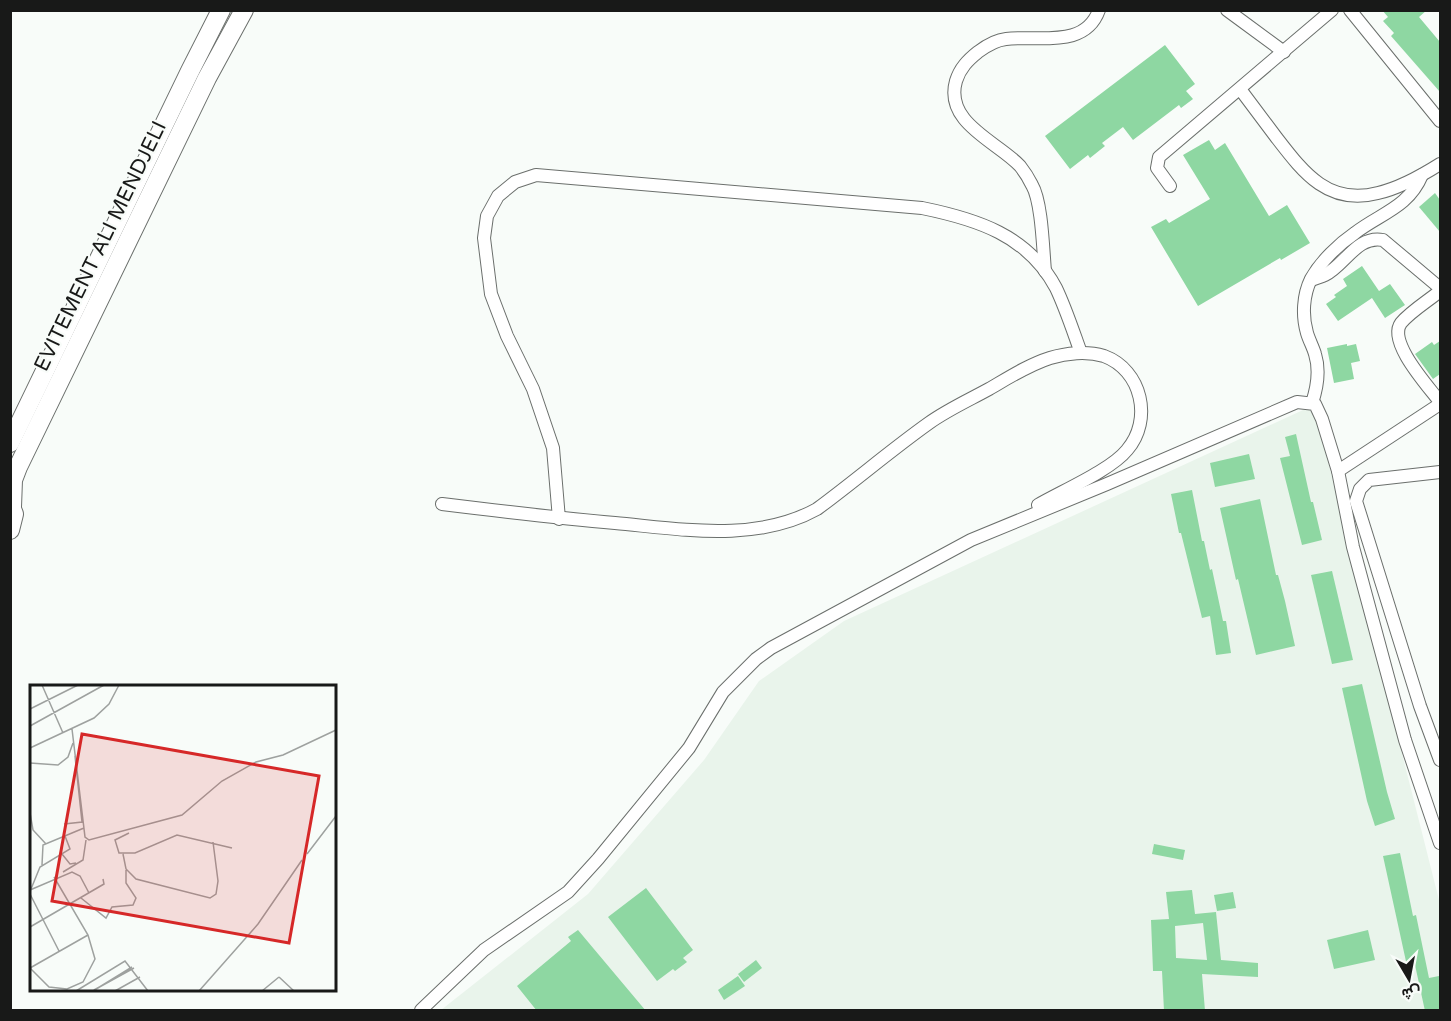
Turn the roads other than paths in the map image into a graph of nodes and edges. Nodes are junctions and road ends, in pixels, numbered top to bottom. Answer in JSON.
{"nodes":[{"id":1,"x":221,"y":10,"type":"edge"},
{"id":2,"x":244,"y":10,"type":"edge"},
{"id":3,"x":1099,"y":10,"type":"edge"},
{"id":4,"x":1227,"y":10,"type":"edge"},
{"id":5,"x":1332,"y":10,"type":"edge"},
{"id":6,"x":1350,"y":10,"type":"edge"},
{"id":7,"x":1284,"y":52,"type":"junction"},
{"id":8,"x":1240,"y":90,"type":"junction"},
{"id":9,"x":1440,"y":121,"type":"edge"},
{"id":10,"x":1440,"y":164,"type":"edge"},
{"id":11,"x":1422,"y":175,"type":"junction"},
{"id":12,"x":1170,"y":186,"type":"dead end"},
{"id":13,"x":1045,"y":271,"type":"junction"},
{"id":14,"x":1311,"y":280,"type":"junction"},
{"id":15,"x":1440,"y":289,"type":"edge"},
{"id":16,"x":1081,"y":353,"type":"junction"},
{"id":17,"x":1440,"y":403,"type":"edge"},
{"id":18,"x":1312,"y":404,"type":"junction"},
{"id":19,"x":10,"y":442,"type":"edge"},
{"id":20,"x":1338,"y":471,"type":"junction"},
{"id":21,"x":1440,"y":472,"type":"edge"},
{"id":22,"x":442,"y":504,"type":"dead end"},
{"id":23,"x":11,"y":505,"type":"edge"},
{"id":24,"x":559,"y":519,"type":"junction"},
{"id":25,"x":1012,"y":521,"type":"junction"},
{"id":26,"x":10,"y":530,"type":"edge"},
{"id":27,"x":1440,"y":760,"type":"edge"},
{"id":28,"x":1440,"y":843,"type":"edge"},
{"id":29,"x":421,"y":1011,"type":"edge"}],
"edges":[{"from":1,"to":19,"type":"highway","name":"EVITEMENT ALI MENDJELI"},
{"from":2,"to":23,"type":"highway","name":"EVITEMENT ALI MENDJELI"},
{"from":3,"to":13,"type":"street"},
{"from":4,"to":7,"type":"street"},
{"from":5,"to":7,"type":"street"},
{"from":6,"to":9,"type":"street"},
{"from":7,"to":8,"type":"street"},
{"from":8,"to":11,"type":"street"},
{"from":8,"to":12,"type":"street"},
{"from":10,"to":11,"type":"street"},
{"from":11,"to":14,"type":"street"},
{"from":13,"to":16,"type":"street"},
{"from":13,"to":24,"type":"street"},
{"from":14,"to":15,"type":"street"},
{"from":14,"to":18,"type":"street"},
{"from":15,"to":17,"type":"street"},
{"from":16,"to":24,"type":"street"},
{"from":16,"to":25,"type":"street"},
{"from":17,"to":20,"type":"street"},
{"from":18,"to":20,"type":"street"},
{"from":18,"to":25,"type":"street"},
{"from":20,"to":28,"type":"street"},
{"from":21,"to":27,"type":"street"},
{"from":22,"to":24,"type":"street"},
{"from":23,"to":26,"type":"highway","name":"EVITEMENT ALI MENDJELI"},
{"from":25,"to":29,"type":"street"}]}
